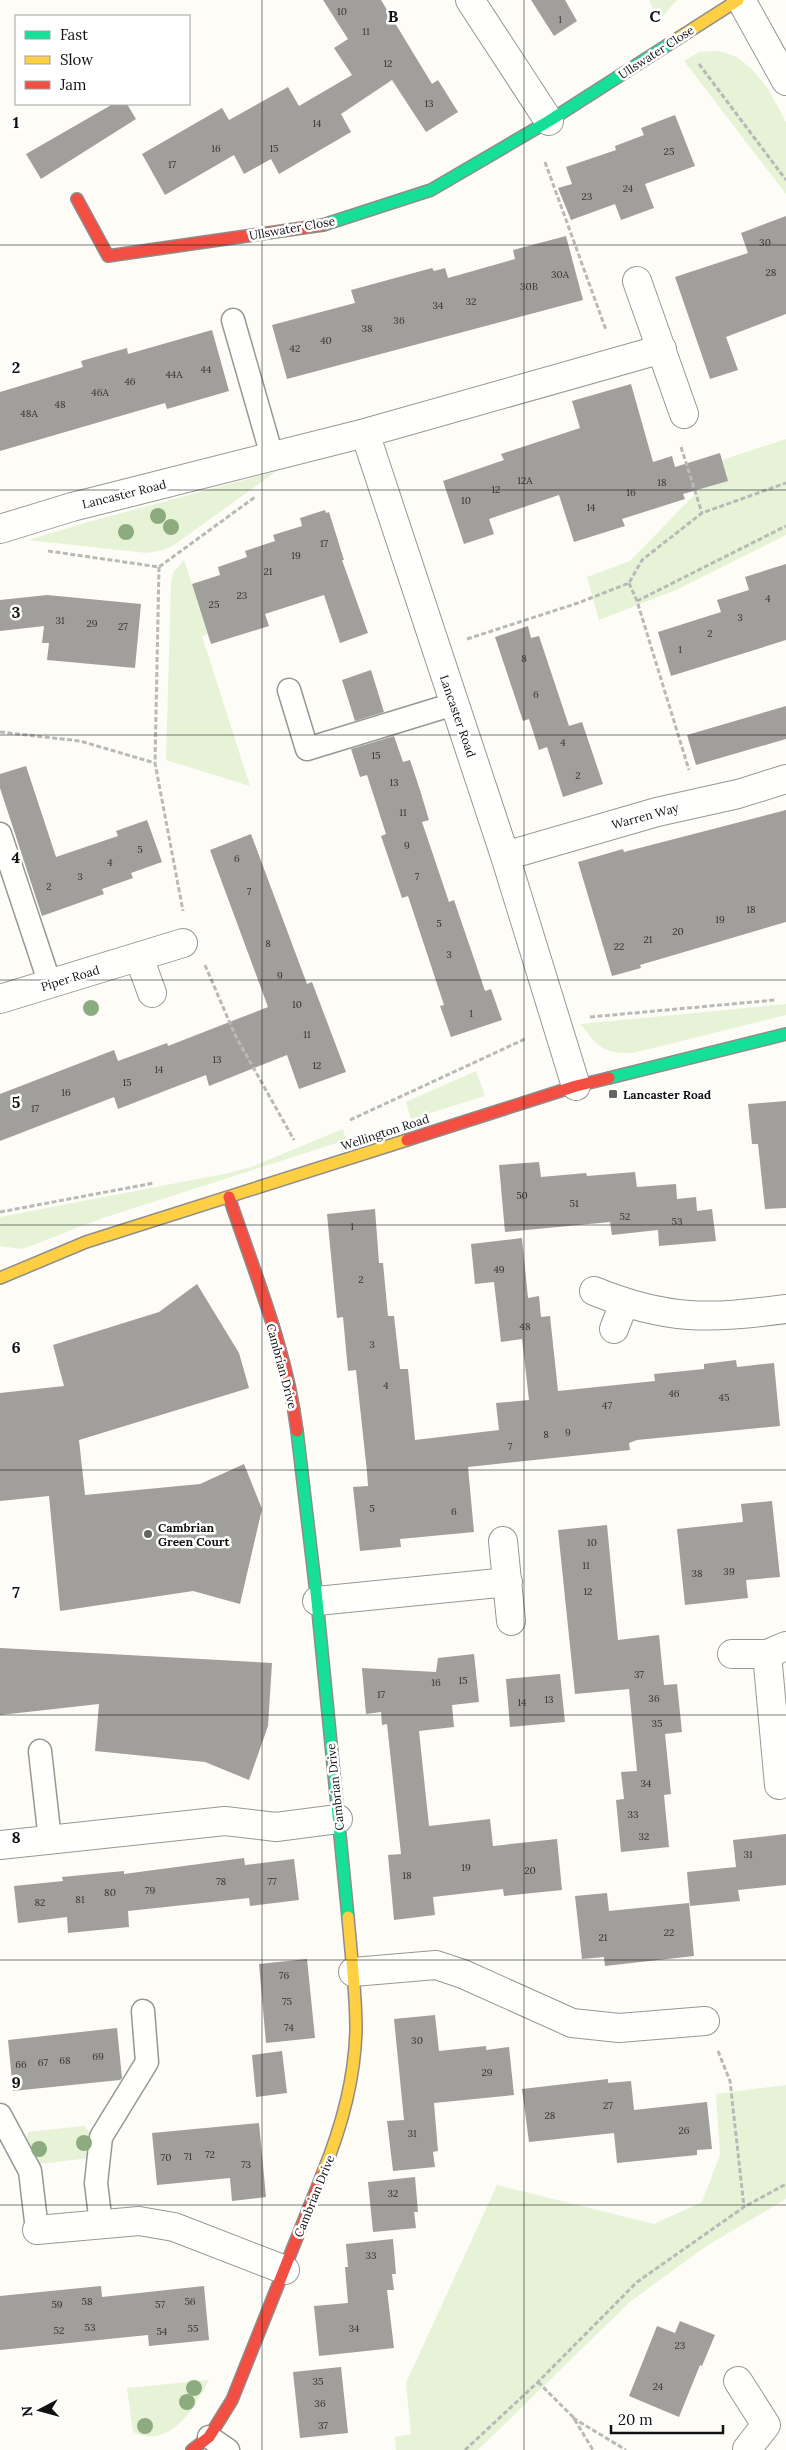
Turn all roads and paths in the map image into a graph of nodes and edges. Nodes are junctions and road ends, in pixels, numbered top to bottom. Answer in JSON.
{"nodes":[{"id":1,"x":470,"y":0,"type":"edge"},
{"id":2,"x":739,"y":0,"type":"edge"},
{"id":3,"x":682,"y":35,"type":"junction"},
{"id":4,"x":786,"y":81,"type":"edge"},
{"id":5,"x":541,"y":126,"type":"junction"},
{"id":6,"x":786,"y":180,"type":"edge"},
{"id":7,"x":77,"y":198,"type":"dead end"},
{"id":8,"x":637,"y":281,"type":"dead end"},
{"id":9,"x":233,"y":320,"type":"dead end"},
{"id":10,"x":662,"y":349,"type":"junction"},
{"id":11,"x":618,"y":361,"type":"junction"},
{"id":12,"x":684,"y":414,"type":"joint"},
{"id":13,"x":365,"y":433,"type":"junction"},
{"id":14,"x":272,"y":456,"type":"junction"},
{"id":15,"x":786,"y":483,"type":"edge"},
{"id":16,"x":263,"y":491,"type":"dead end"},
{"id":17,"x":702,"y":513,"type":"junction"},
{"id":18,"x":786,"y":526,"type":"edge"},
{"id":19,"x":0,"y":529,"type":"edge"},
{"id":20,"x":46,"y":551,"type":"dead end"},
{"id":21,"x":159,"y":566,"type":"junction"},
{"id":22,"x":629,"y":583,"type":"junction"},
{"id":23,"x":637,"y":601,"type":"junction"},
{"id":24,"x":436,"y":649,"type":"junction"},
{"id":25,"x":289,"y":690,"type":"dead end"},
{"id":26,"x":454,"y":704,"type":"junction"},
{"id":27,"x":0,"y":732,"type":"edge"},
{"id":28,"x":155,"y":763,"type":"junction"},
{"id":29,"x":786,"y":779,"type":"edge"},
{"id":30,"x":699,"y":802,"type":"junction"},
{"id":31,"x":0,"y":834,"type":"edge"},
{"id":32,"x":505,"y":856,"type":"junction"},
{"id":33,"x":183,"y":943,"type":"junction"},
{"id":34,"x":139,"y":957,"type":"junction"},
{"id":35,"x":50,"y":984,"type":"junction"},
{"id":36,"x":152,"y":993,"type":"dead end"},
{"id":37,"x":0,"y":998,"type":"edge"},
{"id":38,"x":776,"y":1000,"type":"dead end"},
{"id":39,"x":558,"y":1023,"type":"junction"},
{"id":40,"x":786,"y":1034,"type":"edge"},
{"id":41,"x":576,"y":1086,"type":"junction"},
{"id":42,"x":346,"y":1122,"type":"dead end"},
{"id":43,"x":288,"y":1146,"type":"dead end"},
{"id":44,"x":162,"y":1181,"type":"dead end"},
{"id":45,"x":229,"y":1197,"type":"junction"},
{"id":46,"x":0,"y":1212,"type":"edge"},
{"id":47,"x":0,"y":1278,"type":"edge"},
{"id":48,"x":594,"y":1291,"type":"dead end"},
{"id":49,"x":624,"y":1303,"type":"junction"},
{"id":50,"x":786,"y":1309,"type":"edge"},
{"id":51,"x":614,"y":1329,"type":"dead end"},
{"id":52,"x":503,"y":1541,"type":"dead end"},
{"id":53,"x":508,"y":1582,"type":"junction"},
{"id":54,"x":317,"y":1601,"type":"junction"},
{"id":55,"x":511,"y":1621,"type":"dead end"},
{"id":56,"x":777,"y":1650,"type":"edge"},
{"id":57,"x":732,"y":1654,"type":"dead end"},
{"id":58,"x":40,"y":1751,"type":"dead end"},
{"id":59,"x":779,"y":1785,"type":"dead end"},
{"id":60,"x":338,"y":1819,"type":"junction"},
{"id":61,"x":50,"y":1840,"type":"junction"},
{"id":62,"x":0,"y":1845,"type":"edge"},
{"id":63,"x":353,"y":1972,"type":"junction"},
{"id":64,"x":143,"y":2011,"type":"dead end"},
{"id":65,"x":705,"y":2021,"type":"joint"},
{"id":66,"x":0,"y":2115,"type":"edge"},
{"id":67,"x":786,"y":2184,"type":"edge"},
{"id":68,"x":744,"y":2207,"type":"junction"},
{"id":69,"x":101,"y":2224,"type":"junction"},
{"id":70,"x":37,"y":2230,"type":"joint"},
{"id":71,"x":285,"y":2270,"type":"junction"},
{"id":72,"x":738,"y":2381,"type":"dead end"},
{"id":73,"x":538,"y":2382,"type":"junction"},
{"id":74,"x":573,"y":2417,"type":"junction"},
{"id":75,"x":776,"y":2428,"type":"edge"},
{"id":76,"x":210,"y":2436,"type":"junction"},
{"id":77,"x":747,"y":2449,"type":"edge"},
{"id":78,"x":192,"y":2450,"type":"edge"},
{"id":79,"x":228,"y":2450,"type":"edge"},
{"id":80,"x":465,"y":2450,"type":"edge"},
{"id":81,"x":593,"y":2450,"type":"edge"},
{"id":82,"x":626,"y":2450,"type":"edge"}],
"edges":[{"from":1,"to":5,"type":"street"},
{"from":2,"to":3,"type":"street","name":"Ullswater Close"},
{"from":2,"to":4,"type":"street"},
{"from":3,"to":5,"type":"street","name":"Ullswater Close"},
{"from":3,"to":6,"type":"path"},
{"from":5,"to":7,"type":"street","name":"Ullswater Close"},
{"from":5,"to":11,"type":"path"},
{"from":8,"to":10,"type":"street"},
{"from":9,"to":14,"type":"lane"},
{"from":10,"to":11,"type":"street","name":"Lancaster Road"},
{"from":10,"to":12,"type":"street"},
{"from":11,"to":13,"type":"street","name":"Lancaster Road"},
{"from":12,"to":17,"type":"path"},
{"from":13,"to":14,"type":"street","name":"Lancaster Road"},
{"from":13,"to":24,"type":"street","name":"Lancaster Road"},
{"from":14,"to":19,"type":"street","name":"Lancaster Road"},
{"from":15,"to":17,"type":"path"},
{"from":16,"to":21,"type":"path"},
{"from":17,"to":22,"type":"path"},
{"from":18,"to":23,"type":"path"},
{"from":20,"to":21,"type":"path"},
{"from":21,"to":28,"type":"path"},
{"from":22,"to":23,"type":"path"},
{"from":22,"to":24,"type":"path"},
{"from":23,"to":30,"type":"path"},
{"from":24,"to":26,"type":"street","name":"Lancaster Road"},
{"from":25,"to":26,"type":"lane"},
{"from":26,"to":32,"type":"street","name":"Lancaster Road"},
{"from":27,"to":28,"type":"path"},
{"from":28,"to":33,"type":"path"},
{"from":29,"to":30,"type":"street","name":"Warren Way"},
{"from":30,"to":32,"type":"street","name":"Warren Way"},
{"from":31,"to":35,"type":"lane"},
{"from":32,"to":39,"type":"street","name":"Lancaster Road"},
{"from":33,"to":34,"type":"street","name":"Piper Road"},
{"from":33,"to":43,"type":"path"},
{"from":34,"to":35,"type":"street","name":"Piper Road"},
{"from":34,"to":36,"type":"street"},
{"from":35,"to":37,"type":"street","name":"Piper Road"},
{"from":38,"to":39,"type":"path"},
{"from":39,"to":41,"type":"street","name":"Lancaster Road"},
{"from":39,"to":42,"type":"path"},
{"from":40,"to":41,"type":"street","name":"Wellington Road"},
{"from":41,"to":45,"type":"street","name":"Wellington Road"},
{"from":44,"to":46,"type":"path"},
{"from":45,"to":47,"type":"street","name":"Wellington Road"},
{"from":45,"to":54,"type":"street","name":"Cambrian Drive"},
{"from":48,"to":49,"type":"street"},
{"from":49,"to":50,"type":"street"},
{"from":49,"to":51,"type":"street"},
{"from":52,"to":53,"type":"street"},
{"from":53,"to":54,"type":"street"},
{"from":53,"to":55,"type":"street"},
{"from":54,"to":60,"type":"street","name":"Cambrian Drive"},
{"from":56,"to":57,"type":"street"},
{"from":56,"to":59,"type":"street"},
{"from":58,"to":61,"type":"lane"},
{"from":60,"to":61,"type":"street"},
{"from":60,"to":63,"type":"street","name":"Cambrian Drive"},
{"from":61,"to":62,"type":"street"},
{"from":63,"to":65,"type":"street"},
{"from":63,"to":71,"type":"street","name":"Cambrian Drive"},
{"from":64,"to":69,"type":"lane"},
{"from":65,"to":68,"type":"path"},
{"from":66,"to":70,"type":"lane"},
{"from":67,"to":68,"type":"path"},
{"from":68,"to":73,"type":"path"},
{"from":69,"to":70,"type":"street"},
{"from":69,"to":71,"type":"street"},
{"from":71,"to":76,"type":"street","name":"Cambrian Drive"},
{"from":72,"to":75,"type":"street"},
{"from":73,"to":74,"type":"path"},
{"from":73,"to":80,"type":"path"},
{"from":74,"to":81,"type":"path"},
{"from":74,"to":82,"type":"path"},
{"from":75,"to":77,"type":"street"},
{"from":76,"to":78,"type":"street","name":"Cambrian Drive"},
{"from":76,"to":79,"type":"lane"}]}
